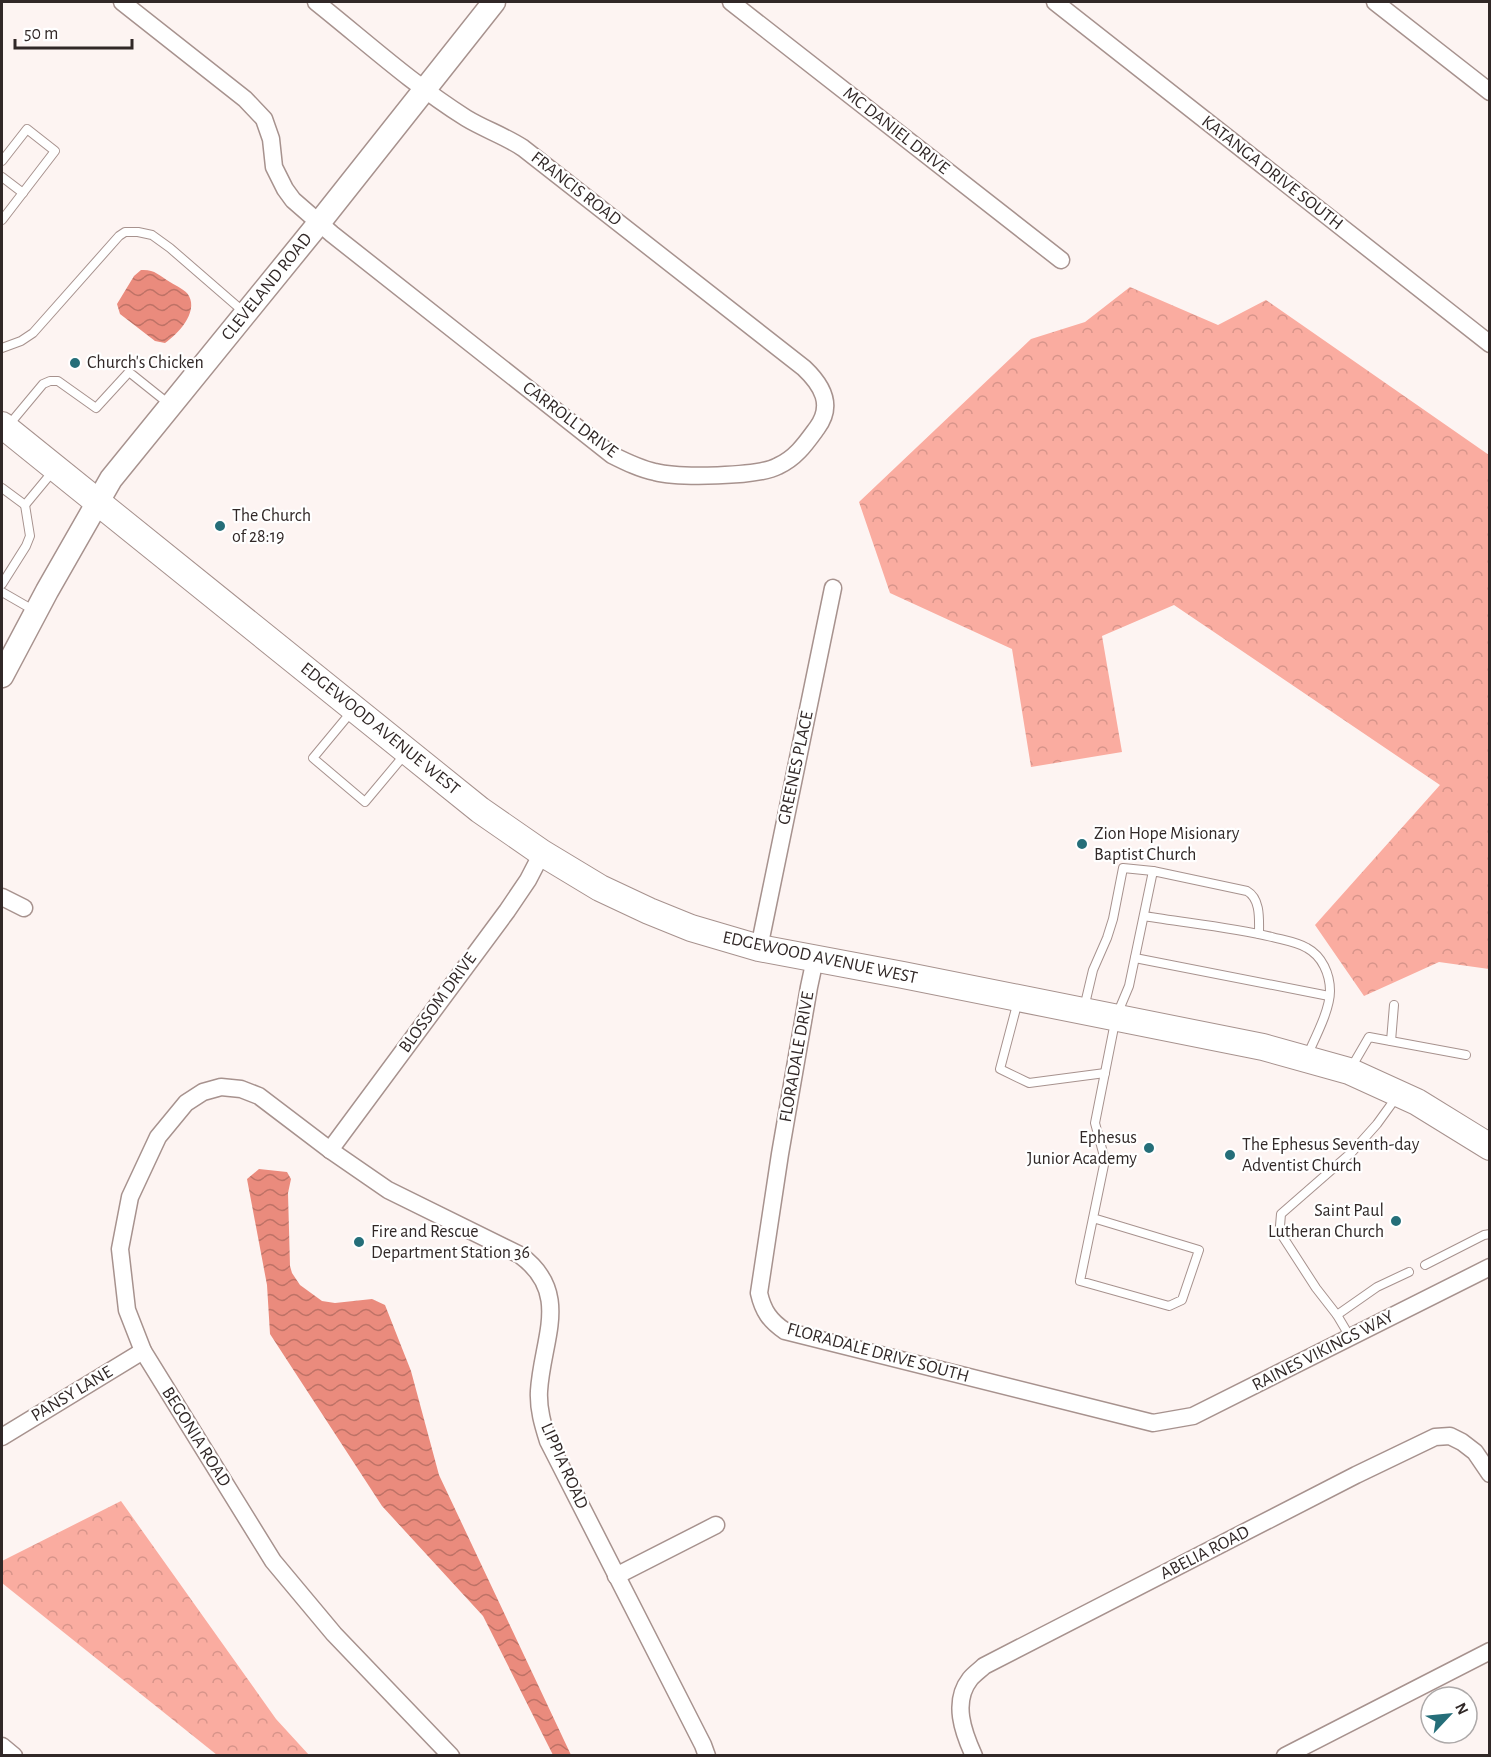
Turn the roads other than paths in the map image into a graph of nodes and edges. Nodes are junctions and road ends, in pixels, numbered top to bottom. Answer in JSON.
{"nodes":[{"id":1,"x":122,"y":2,"type":"edge"},
{"id":2,"x":316,"y":2,"type":"edge"},
{"id":3,"x":494,"y":2,"type":"edge"},
{"id":4,"x":731,"y":2,"type":"edge"},
{"id":5,"x":1055,"y":2,"type":"edge"},
{"id":6,"x":1375,"y":2,"type":"edge"},
{"id":7,"x":424,"y":89,"type":"junction"},
{"id":8,"x":1490,"y":92,"type":"edge"},
{"id":9,"x":2,"y":161,"type":"edge"},
{"id":10,"x":2,"y":177,"type":"edge"},
{"id":11,"x":23,"y":194,"type":"junction"},
{"id":12,"x":2,"y":220,"type":"edge"},
{"id":13,"x":319,"y":223,"type":"junction"},
{"id":14,"x":1061,"y":260,"type":"dead end"},
{"id":15,"x":245,"y":312,"type":"junction"},
{"id":16,"x":3,"y":344,"type":"edge"},
{"id":17,"x":1490,"y":345,"type":"edge"},
{"id":18,"x":823,"y":392,"type":"joint"},
{"id":19,"x":171,"y":405,"type":"junction"},
{"id":20,"x":4,"y":427,"type":"edge"},
{"id":21,"x":56,"y":468,"type":"junction"},
{"id":22,"x":2,"y":488,"type":"edge"},
{"id":23,"x":98,"y":501,"type":"junction"},
{"id":24,"x":25,"y":505,"type":"junction"},
{"id":25,"x":2,"y":584,"type":"edge"},
{"id":26,"x":833,"y":588,"type":"dead end"},
{"id":27,"x":2,"y":592,"type":"edge"},
{"id":28,"x":36,"y":612,"type":"junction"},
{"id":29,"x":2,"y":676,"type":"edge"},
{"id":30,"x":354,"y":708,"type":"junction"},
{"id":31,"x":408,"y":752,"type":"junction"},
{"id":32,"x":542,"y":853,"type":"junction"},
{"id":33,"x":1153,"y":871,"type":"junction"},
{"id":34,"x":2,"y":897,"type":"edge"},
{"id":35,"x":24,"y":908,"type":"dead end"},
{"id":36,"x":1144,"y":916,"type":"junction"},
{"id":37,"x":1259,"y":934,"type":"junction"},
{"id":38,"x":759,"y":948,"type":"junction"},
{"id":39,"x":1135,"y":958,"type":"junction"},
{"id":40,"x":815,"y":959,"type":"junction"},
{"id":41,"x":1329,"y":996,"type":"junction"},
{"id":42,"x":1018,"y":998,"type":"junction"},
{"id":43,"x":1394,"y":1005,"type":"dead end"},
{"id":44,"x":1084,"y":1011,"type":"junction"},
{"id":45,"x":1116,"y":1017,"type":"junction"},
{"id":46,"x":1391,"y":1041,"type":"junction"},
{"id":47,"x":1466,"y":1056,"type":"dead end"},
{"id":48,"x":1306,"y":1059,"type":"junction"},
{"id":49,"x":1349,"y":1071,"type":"junction"},
{"id":50,"x":1105,"y":1073,"type":"junction"},
{"id":51,"x":221,"y":1087,"type":"joint"},
{"id":52,"x":1399,"y":1093,"type":"junction"},
{"id":53,"x":1490,"y":1147,"type":"edge"},
{"id":54,"x":330,"y":1150,"type":"junction"},
{"id":55,"x":780,"y":1154,"type":"joint"},
{"id":56,"x":1093,"y":1218,"type":"junction"},
{"id":57,"x":1490,"y":1234,"type":"edge"},
{"id":58,"x":1425,"y":1265,"type":"dead end"},
{"id":59,"x":1490,"y":1267,"type":"edge"},
{"id":60,"x":1409,"y":1272,"type":"dead end"},
{"id":61,"x":1337,"y":1315,"type":"junction"},
{"id":62,"x":1350,"y":1337,"type":"junction"},
{"id":63,"x":143,"y":1350,"type":"junction"},
{"id":64,"x":1153,"y":1423,"type":"joint"},
{"id":65,"x":2,"y":1437,"type":"edge"},
{"id":66,"x":1490,"y":1474,"type":"edge"},
{"id":67,"x":716,"y":1525,"type":"dead end"},
{"id":68,"x":616,"y":1576,"type":"junction"},
{"id":69,"x":1490,"y":1652,"type":"edge"},
{"id":70,"x":2,"y":1746,"type":"edge"},
{"id":71,"x":14,"y":1755,"type":"edge"},
{"id":72,"x":451,"y":1755,"type":"edge"},
{"id":73,"x":707,"y":1755,"type":"edge"},
{"id":74,"x":974,"y":1755,"type":"edge"},
{"id":75,"x":1285,"y":1755,"type":"edge"}],
"edges":[{"from":1,"to":13,"type":"street","name":"CARROLL DRIVE"},
{"from":2,"to":7,"type":"street","name":"FRANCIS ROAD"},
{"from":3,"to":7,"type":"street","name":"CLEVELAND ROAD"},
{"from":4,"to":14,"type":"street","name":"MC DANIEL DRIVE"},
{"from":5,"to":17,"type":"street","name":"KATANGA DRIVE SOUTH"},
{"from":6,"to":8,"type":"street"},
{"from":7,"to":13,"type":"street","name":"CLEVELAND ROAD"},
{"from":7,"to":18,"type":"street","name":"FRANCIS ROAD"},
{"from":9,"to":11,"type":"lane"},
{"from":10,"to":11,"type":"lane"},
{"from":11,"to":12,"type":"lane"},
{"from":13,"to":15,"type":"street","name":"CLEVELAND ROAD"},
{"from":13,"to":18,"type":"street","name":"CARROLL DRIVE"},
{"from":15,"to":16,"type":"lane"},
{"from":15,"to":19,"type":"street","name":"CLEVELAND ROAD"},
{"from":19,"to":20,"type":"lane"},
{"from":19,"to":23,"type":"street","name":"CLEVELAND ROAD"},
{"from":20,"to":21,"type":"main road","name":"EDGEWOOD AVENUE WEST"},
{"from":21,"to":23,"type":"main road","name":"EDGEWOOD AVENUE WEST"},
{"from":21,"to":24,"type":"lane"},
{"from":22,"to":24,"type":"lane"},
{"from":23,"to":28,"type":"street","name":"CLEVELAND ROAD"},
{"from":23,"to":30,"type":"main road","name":"EDGEWOOD AVENUE WEST"},
{"from":24,"to":25,"type":"lane"},
{"from":26,"to":38,"type":"street","name":"GREENES PLACE"},
{"from":27,"to":28,"type":"lane"},
{"from":28,"to":29,"type":"street","name":"CLEVELAND ROAD"},
{"from":30,"to":31,"type":"main road","name":"EDGEWOOD AVENUE WEST"},
{"from":30,"to":31,"type":"lane"},
{"from":31,"to":32,"type":"main road","name":"EDGEWOOD AVENUE WEST"},
{"from":32,"to":38,"type":"main road","name":"EDGEWOOD AVENUE WEST"},
{"from":32,"to":54,"type":"street","name":"BLOSSOM DRIVE"},
{"from":33,"to":36,"type":"lane"},
{"from":33,"to":37,"type":"lane"},
{"from":33,"to":44,"type":"lane"},
{"from":34,"to":35,"type":"street"},
{"from":36,"to":37,"type":"lane"},
{"from":36,"to":39,"type":"lane"},
{"from":37,"to":41,"type":"lane"},
{"from":38,"to":40,"type":"main road","name":"EDGEWOOD AVENUE WEST"},
{"from":39,"to":41,"type":"lane"},
{"from":39,"to":45,"type":"lane"},
{"from":40,"to":42,"type":"main road","name":"EDGEWOOD AVENUE WEST"},
{"from":40,"to":55,"type":"street","name":"FLORADALE DRIVE"},
{"from":41,"to":48,"type":"lane"},
{"from":42,"to":44,"type":"main road","name":"EDGEWOOD AVENUE WEST"},
{"from":42,"to":50,"type":"lane"},
{"from":43,"to":46,"type":"lane"},
{"from":44,"to":45,"type":"main road","name":"EDGEWOOD AVENUE WEST"},
{"from":45,"to":48,"type":"main road","name":"EDGEWOOD AVENUE WEST"},
{"from":45,"to":50,"type":"lane"},
{"from":46,"to":47,"type":"lane"},
{"from":46,"to":49,"type":"lane"},
{"from":48,"to":49,"type":"main road","name":"EDGEWOOD AVENUE WEST"},
{"from":49,"to":52,"type":"main road","name":"EDGEWOOD AVENUE WEST"},
{"from":50,"to":56,"type":"lane"},
{"from":51,"to":54,"type":"street","name":"LIPPIA ROAD"},
{"from":51,"to":63,"type":"street","name":"BEGONIA ROAD"},
{"from":52,"to":53,"type":"main road","name":"EDGEWOOD AVENUE WEST"},
{"from":52,"to":61,"type":"lane"},
{"from":54,"to":68,"type":"street","name":"LIPPIA ROAD"},
{"from":55,"to":64,"type":"street","name":"FLORADALE DRIVE SOUTH"},
{"from":56,"to":56,"type":"lane"},
{"from":57,"to":58,"type":"lane"},
{"from":59,"to":62,"type":"street","name":"RAINES VIKINGS WAY"},
{"from":60,"to":61,"type":"lane"},
{"from":61,"to":62,"type":"lane"},
{"from":62,"to":64,"type":"street","name":"RAINES VIKINGS WAY"},
{"from":63,"to":65,"type":"street","name":"PANSY LANE"},
{"from":63,"to":72,"type":"street","name":"BEGONIA ROAD"},
{"from":66,"to":74,"type":"street","name":"ABELIA ROAD"},
{"from":67,"to":68,"type":"street"},
{"from":68,"to":73,"type":"street","name":"LIPPIA ROAD"},
{"from":69,"to":75,"type":"street"},
{"from":70,"to":71,"type":"street"}]}
